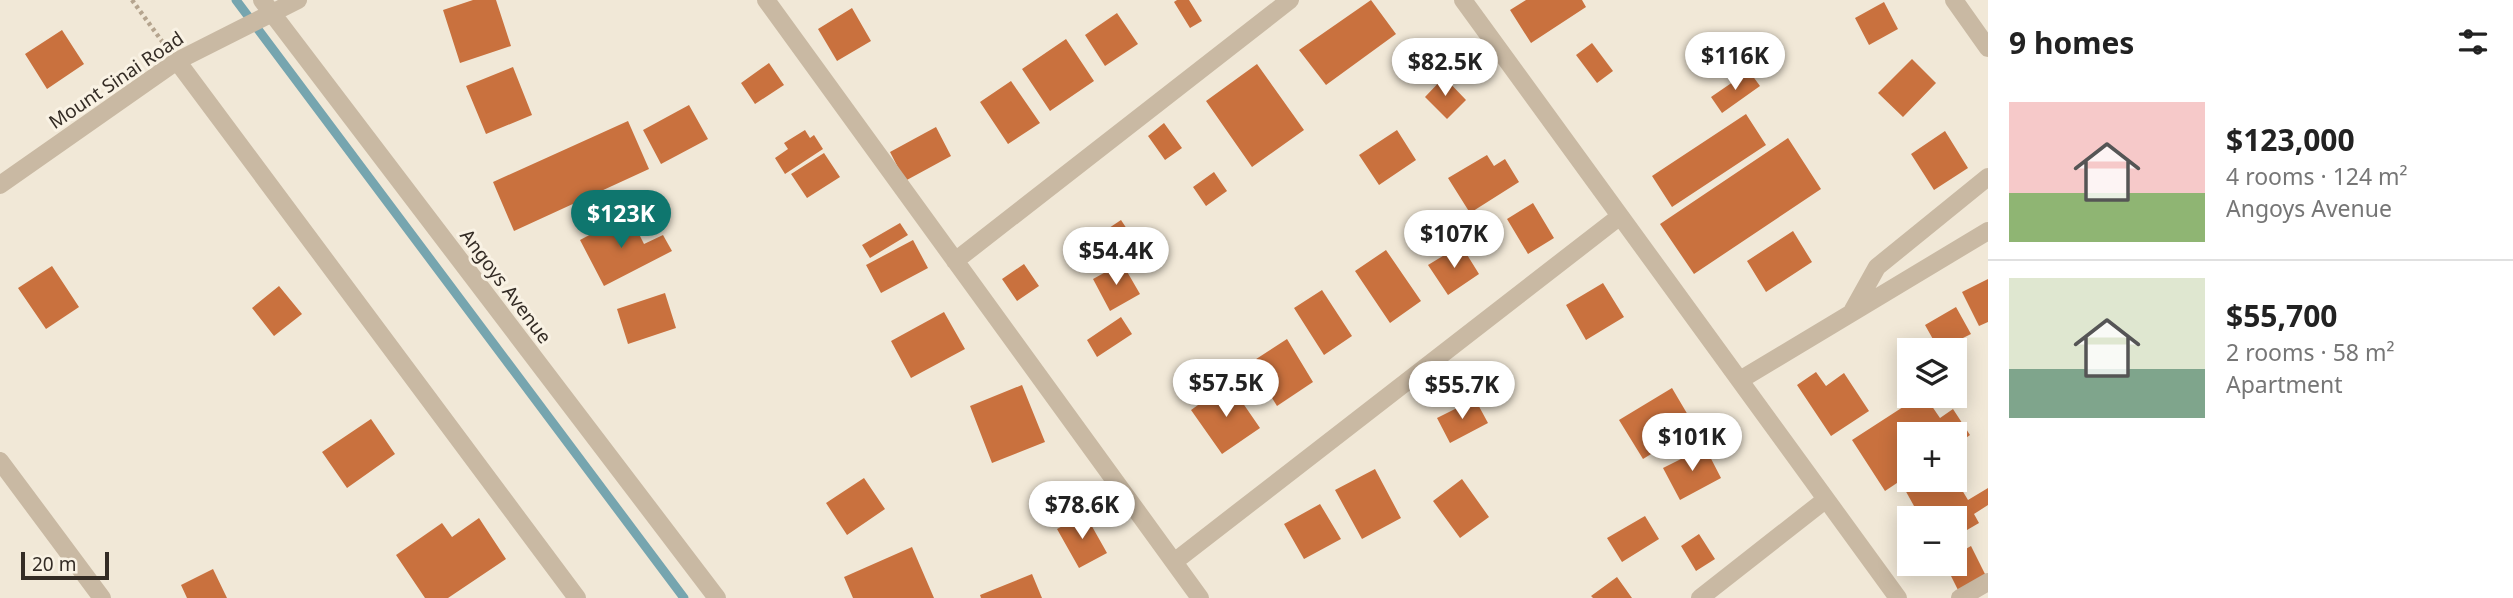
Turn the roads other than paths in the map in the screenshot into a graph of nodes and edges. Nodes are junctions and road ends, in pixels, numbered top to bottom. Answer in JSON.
{"nodes":[{"id":1,"x":298,"y":0,"type":"edge"},
{"id":2,"x":766,"y":0,"type":"edge"},
{"id":3,"x":1290,"y":0,"type":"edge"},
{"id":4,"x":1463,"y":0,"type":"edge"},
{"id":5,"x":1954,"y":0,"type":"edge"},
{"id":6,"x":262,"y":11,"type":"edge"},
{"id":7,"x":1988,"y":48,"type":"edge"},
{"id":8,"x":177,"y":61,"type":"junction"},
{"id":9,"x":1988,"y":177,"type":"edge"},
{"id":10,"x":0,"y":185,"type":"edge"},
{"id":11,"x":1619,"y":217,"type":"junction"},
{"id":12,"x":1988,"y":232,"type":"edge"},
{"id":13,"x":955,"y":261,"type":"junction"},
{"id":14,"x":1852,"y":313,"type":"junction"},
{"id":15,"x":1740,"y":380,"type":"junction"},
{"id":16,"x":0,"y":461,"type":"edge"},
{"id":17,"x":1825,"y":500,"type":"junction"},
{"id":18,"x":1174,"y":562,"type":"junction"},
{"id":19,"x":1988,"y":582,"type":"edge"},
{"id":20,"x":102,"y":598,"type":"edge"},
{"id":21,"x":577,"y":598,"type":"edge"},
{"id":22,"x":716,"y":598,"type":"edge"},
{"id":23,"x":1200,"y":598,"type":"edge"},
{"id":24,"x":1700,"y":598,"type":"edge"},
{"id":25,"x":1898,"y":598,"type":"edge"},
{"id":26,"x":1960,"y":598,"type":"edge"}],
"edges":[{"from":1,"to":6,"type":"street","name":"Mount Sinai Road"},
{"from":2,"to":13,"type":"street"},
{"from":3,"to":13,"type":"street"},
{"from":4,"to":11,"type":"street"},
{"from":5,"to":7,"type":"street"},
{"from":6,"to":8,"type":"street","name":"Mount Sinai Road"},
{"from":6,"to":22,"type":"street","name":"Angoys Avenue"},
{"from":8,"to":10,"type":"street","name":"Mount Sinai Road"},
{"from":8,"to":21,"type":"street"},
{"from":9,"to":14,"type":"street"},
{"from":11,"to":15,"type":"street"},
{"from":11,"to":18,"type":"street"},
{"from":12,"to":14,"type":"street"},
{"from":13,"to":18,"type":"street"},
{"from":14,"to":15,"type":"street"},
{"from":15,"to":17,"type":"street"},
{"from":16,"to":20,"type":"street"},
{"from":17,"to":24,"type":"street"},
{"from":17,"to":25,"type":"street"},
{"from":18,"to":23,"type":"street"},
{"from":19,"to":26,"type":"street"}]}
